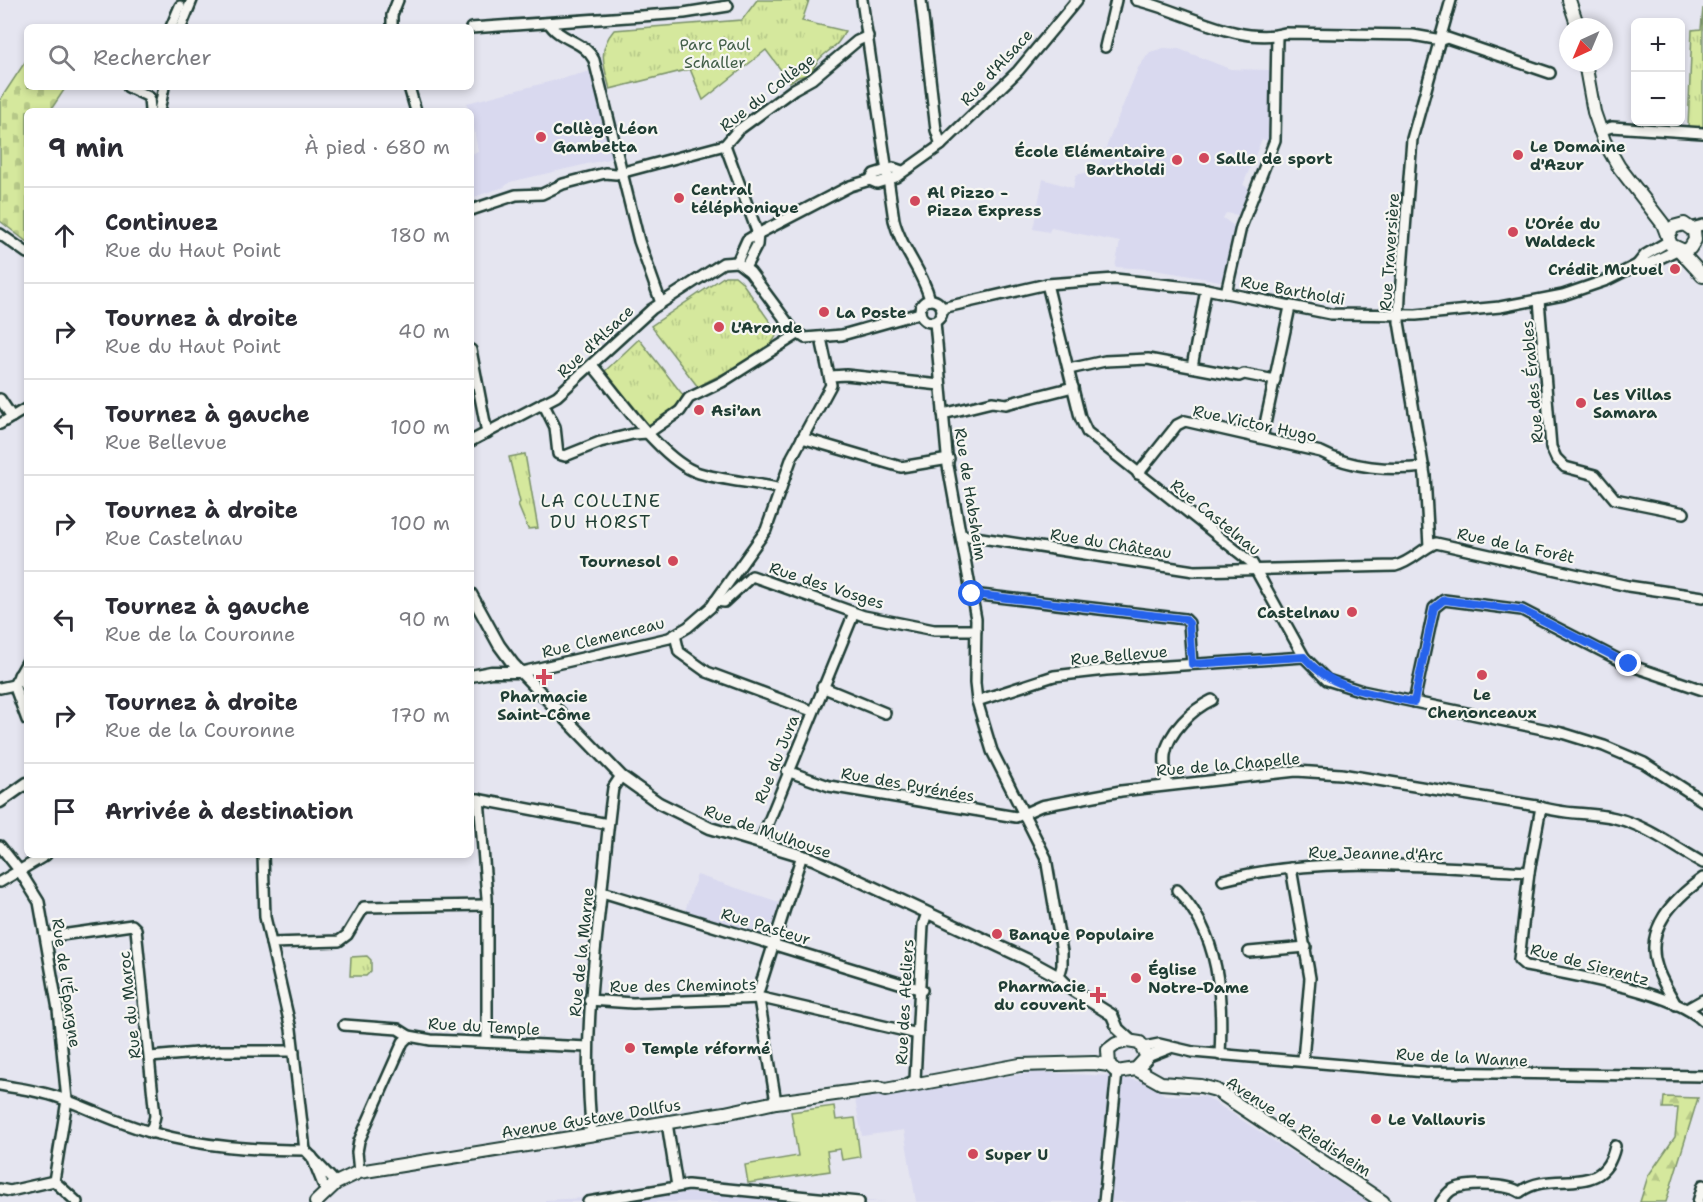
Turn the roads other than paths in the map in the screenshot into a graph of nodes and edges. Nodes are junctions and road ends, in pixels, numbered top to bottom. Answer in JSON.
{"nodes":[{"id":1,"x":192,"y":0,"type":"edge"},
{"id":2,"x":398,"y":0,"type":"edge"},
{"id":3,"x":862,"y":0,"type":"edge"},
{"id":4,"x":921,"y":0,"type":"edge"},
{"id":5,"x":1077,"y":0,"type":"edge"},
{"id":6,"x":1116,"y":0,"type":"edge"},
{"id":7,"x":1136,"y":0,"type":"edge"},
{"id":8,"x":1451,"y":0,"type":"edge"},
{"id":9,"x":1569,"y":0,"type":"edge"},
{"id":10,"x":180,"y":6,"type":"dead end"},
{"id":11,"x":728,"y":6,"type":"dead end"},
{"id":12,"x":1575,"y":18,"type":"edge"},
{"id":13,"x":549,"y":23,"type":"junction"},
{"id":14,"x":172,"y":24,"type":"edge"},
{"id":15,"x":183,"y":24,"type":"edge"},
{"id":16,"x":392,"y":24,"type":"edge"},
{"id":17,"x":474,"y":28,"type":"edge"},
{"id":18,"x":1277,"y":35,"type":"junction"},
{"id":19,"x":868,"y":36,"type":"junction"},
{"id":20,"x":1441,"y":40,"type":"junction"},
{"id":21,"x":1105,"y":47,"type":"dead end"},
{"id":22,"x":1587,"y":72,"type":"edge"},
{"id":23,"x":1550,"y":73,"type":"dead end"},
{"id":24,"x":163,"y":90,"type":"edge"},
{"id":25,"x":410,"y":90,"type":"edge"},
{"id":26,"x":150,"y":92,"type":"edge"},
{"id":27,"x":150,"y":108,"type":"edge"},
{"id":28,"x":160,"y":108,"type":"edge"},
{"id":29,"x":415,"y":108,"type":"edge"},
{"id":30,"x":1599,"y":131,"type":"junction"},
{"id":31,"x":1703,"y":133,"type":"edge"},
{"id":32,"x":725,"y":145,"type":"junction"},
{"id":33,"x":941,"y":145,"type":"junction"},
{"id":34,"x":622,"y":172,"type":"junction"},
{"id":35,"x":887,"y":175,"type":"junction"},
{"id":36,"x":474,"y":209,"type":"edge"},
{"id":37,"x":0,"y":234,"type":"edge"},
{"id":38,"x":758,"y":234,"type":"junction"},
{"id":39,"x":1697,"y":234,"type":"edge"},
{"id":40,"x":1675,"y":240,"type":"junction"},
{"id":41,"x":24,"y":252,"type":"edge"},
{"id":42,"x":740,"y":265,"type":"junction"},
{"id":43,"x":1703,"y":265,"type":"edge"},
{"id":44,"x":1703,"y":276,"type":"edge"},
{"id":45,"x":1047,"y":284,"type":"junction"},
{"id":46,"x":1206,"y":289,"type":"junction"},
{"id":47,"x":1226,"y":293,"type":"junction"},
{"id":48,"x":930,"y":300,"type":"junction"},
{"id":49,"x":1539,"y":300,"type":"junction"},
{"id":50,"x":661,"y":303,"type":"junction"},
{"id":51,"x":1290,"y":307,"type":"junction"},
{"id":52,"x":942,"y":308,"type":"junction"},
{"id":53,"x":920,"y":313,"type":"junction"},
{"id":54,"x":1399,"y":316,"type":"junction"},
{"id":55,"x":935,"y":322,"type":"junction"},
{"id":56,"x":795,"y":336,"type":"junction"},
{"id":57,"x":822,"y":341,"type":"junction"},
{"id":58,"x":592,"y":365,"type":"junction"},
{"id":59,"x":474,"y":366,"type":"edge"},
{"id":60,"x":1192,"y":367,"type":"junction"},
{"id":61,"x":1069,"y":369,"type":"junction"},
{"id":62,"x":831,"y":376,"type":"junction"},
{"id":63,"x":1275,"y":380,"type":"junction"},
{"id":64,"x":940,"y":385,"type":"junction"},
{"id":65,"x":1073,"y":387,"type":"junction"},
{"id":66,"x":0,"y":399,"type":"edge"},
{"id":67,"x":543,"y":403,"type":"junction"},
{"id":68,"x":24,"y":410,"type":"edge"},
{"id":69,"x":943,"y":414,"type":"junction"},
{"id":70,"x":12,"y":417,"type":"junction"},
{"id":71,"x":639,"y":421,"type":"junction"},
{"id":72,"x":0,"y":424,"type":"edge"},
{"id":73,"x":487,"y":433,"type":"junction"},
{"id":74,"x":648,"y":433,"type":"junction"},
{"id":75,"x":633,"y":434,"type":"junction"},
{"id":76,"x":802,"y":438,"type":"junction"},
{"id":77,"x":1262,"y":438,"type":"junction"},
{"id":78,"x":474,"y":440,"type":"edge"},
{"id":79,"x":949,"y":459,"type":"junction"},
{"id":80,"x":1424,"y":467,"type":"junction"},
{"id":81,"x":1138,"y":474,"type":"junction"},
{"id":82,"x":781,"y":489,"type":"junction"},
{"id":83,"x":1684,"y":513,"type":"dead end"},
{"id":84,"x":962,"y":535,"type":"junction"},
{"id":85,"x":1429,"y":546,"type":"junction"},
{"id":86,"x":1256,"y":568,"type":"junction"},
{"id":87,"x":972,"y":594,"type":"junction"},
{"id":88,"x":1703,"y":597,"type":"edge"},
{"id":89,"x":474,"y":599,"type":"edge"},
{"id":90,"x":715,"y":601,"type":"junction"},
{"id":91,"x":854,"y":613,"type":"junction"},
{"id":92,"x":976,"y":630,"type":"junction"},
{"id":93,"x":675,"y":635,"type":"junction"},
{"id":94,"x":504,"y":654,"type":"junction"},
{"id":95,"x":1304,"y":657,"type":"junction"},
{"id":96,"x":1192,"y":664,"type":"junction"},
{"id":97,"x":24,"y":667,"type":"edge"},
{"id":98,"x":491,"y":672,"type":"junction"},
{"id":99,"x":522,"y":672,"type":"junction"},
{"id":100,"x":19,"y":675,"type":"junction"},
{"id":101,"x":474,"y":675,"type":"edge"},
{"id":102,"x":24,"y":684,"type":"edge"},
{"id":103,"x":14,"y":685,"type":"junction"},
{"id":104,"x":822,"y":687,"type":"junction"},
{"id":105,"x":0,"y":688,"type":"edge"},
{"id":106,"x":1703,"y":690,"type":"edge"},
{"id":107,"x":1212,"y":700,"type":"dead end"},
{"id":108,"x":977,"y":701,"type":"junction"},
{"id":109,"x":1414,"y":702,"type":"junction"},
{"id":110,"x":812,"y":711,"type":"junction"},
{"id":111,"x":24,"y":712,"type":"edge"},
{"id":112,"x":885,"y":713,"type":"dead end"},
{"id":113,"x":787,"y":771,"type":"junction"},
{"id":114,"x":621,"y":776,"type":"junction"},
{"id":115,"x":1166,"y":784,"type":"junction"},
{"id":116,"x":24,"y":785,"type":"edge"},
{"id":117,"x":475,"y":799,"type":"edge"},
{"id":118,"x":1703,"y":801,"type":"edge"},
{"id":119,"x":0,"y":802,"type":"edge"},
{"id":120,"x":1541,"y":807,"type":"junction"},
{"id":121,"x":1025,"y":813,"type":"junction"},
{"id":122,"x":608,"y":825,"type":"junction"},
{"id":123,"x":760,"y":843,"type":"junction"},
{"id":124,"x":0,"y":846,"type":"edge"},
{"id":125,"x":802,"y":855,"type":"junction"},
{"id":126,"x":41,"y":858,"type":"edge"},
{"id":127,"x":263,"y":858,"type":"edge"},
{"id":128,"x":1703,"y":863,"type":"edge"},
{"id":129,"x":1291,"y":868,"type":"junction"},
{"id":130,"x":19,"y":870,"type":"junction"},
{"id":131,"x":1529,"y":872,"type":"junction"},
{"id":132,"x":1703,"y":878,"type":"edge"},
{"id":133,"x":1223,"y":880,"type":"dead end"},
{"id":134,"x":0,"y":882,"type":"edge"},
{"id":135,"x":1177,"y":890,"type":"dead end"},
{"id":136,"x":602,"y":892,"type":"junction"},
{"id":137,"x":487,"y":905,"type":"junction"},
{"id":138,"x":927,"y":913,"type":"junction"},
{"id":139,"x":46,"y":937,"type":"junction"},
{"id":140,"x":271,"y":943,"type":"junction"},
{"id":141,"x":772,"y":944,"type":"junction"},
{"id":142,"x":1306,"y":947,"type":"junction"},
{"id":143,"x":1249,"y":952,"type":"dead end"},
{"id":144,"x":1059,"y":977,"type":"junction"},
{"id":145,"x":922,"y":990,"type":"junction"},
{"id":146,"x":759,"y":998,"type":"junction"},
{"id":147,"x":590,"y":1000,"type":"junction"},
{"id":148,"x":1703,"y":1000,"type":"edge"},
{"id":149,"x":1676,"y":1005,"type":"junction"},
{"id":150,"x":1099,"y":1010,"type":"junction"},
{"id":151,"x":1687,"y":1010,"type":"junction"},
{"id":152,"x":1703,"y":1021,"type":"edge"},
{"id":153,"x":344,"y":1025,"type":"dead end"},
{"id":154,"x":918,"y":1034,"type":"junction"},
{"id":155,"x":409,"y":1036,"type":"junction"},
{"id":156,"x":1131,"y":1041,"type":"junction"},
{"id":157,"x":487,"y":1042,"type":"junction"},
{"id":158,"x":588,"y":1047,"type":"junction"},
{"id":159,"x":1111,"y":1048,"type":"junction"},
{"id":160,"x":294,"y":1051,"type":"junction"},
{"id":161,"x":1220,"y":1055,"type":"junction"},
{"id":162,"x":150,"y":1057,"type":"junction"},
{"id":163,"x":1143,"y":1058,"type":"junction"},
{"id":164,"x":1303,"y":1060,"type":"junction"},
{"id":165,"x":1077,"y":1063,"type":"junction"},
{"id":166,"x":1113,"y":1069,"type":"junction"},
{"id":167,"x":952,"y":1076,"type":"junction"},
{"id":168,"x":1703,"y":1076,"type":"edge"},
{"id":169,"x":915,"y":1077,"type":"junction"},
{"id":170,"x":0,"y":1085,"type":"edge"},
{"id":171,"x":904,"y":1086,"type":"junction"},
{"id":172,"x":879,"y":1088,"type":"junction"},
{"id":173,"x":67,"y":1100,"type":"junction"},
{"id":174,"x":776,"y":1102,"type":"junction"},
{"id":175,"x":667,"y":1123,"type":"junction"},
{"id":176,"x":152,"y":1133,"type":"junction"},
{"id":177,"x":592,"y":1134,"type":"junction"},
{"id":178,"x":1615,"y":1146,"type":"dead end"},
{"id":179,"x":308,"y":1152,"type":"junction"},
{"id":180,"x":359,"y":1172,"type":"junction"},
{"id":181,"x":54,"y":1181,"type":"junction"},
{"id":182,"x":336,"y":1183,"type":"junction"},
{"id":183,"x":1703,"y":1185,"type":"edge"},
{"id":184,"x":677,"y":1186,"type":"junction"},
{"id":185,"x":0,"y":1189,"type":"edge"},
{"id":186,"x":326,"y":1192,"type":"junction"},
{"id":187,"x":1520,"y":1192,"type":"junction"},
{"id":188,"x":77,"y":1202,"type":"edge"},
{"id":189,"x":316,"y":1202,"type":"edge"},
{"id":190,"x":588,"y":1202,"type":"edge"},
{"id":191,"x":859,"y":1202,"type":"edge"},
{"id":192,"x":1104,"y":1202,"type":"edge"},
{"id":193,"x":1383,"y":1202,"type":"edge"},
{"id":194,"x":1442,"y":1202,"type":"edge"},
{"id":195,"x":1523,"y":1202,"type":"edge"},
{"id":196,"x":1698,"y":1202,"type":"edge"}],
"edges":[{"from":1,"to":15,"type":"street"},
{"from":2,"to":16,"type":"street"},
{"from":3,"to":19,"type":"street"},
{"from":4,"to":33,"type":"street"},
{"from":5,"to":33,"type":"street","name":"Rue d'Alsace"},
{"from":6,"to":21,"type":"street"},
{"from":7,"to":18,"type":"street"},
{"from":8,"to":20,"type":"street","name":"Rue Traversière"},
{"from":9,"to":12,"type":"main road"},
{"from":10,"to":14,"type":"street"},
{"from":11,"to":13,"type":"street"},
{"from":13,"to":17,"type":"street"},
{"from":13,"to":34,"type":"street"},
{"from":18,"to":20,"type":"street"},
{"from":18,"to":47,"type":"street"},
{"from":19,"to":32,"type":"street","name":"Rue du Collège"},
{"from":19,"to":35,"type":"street"},
{"from":20,"to":23,"type":"street"},
{"from":20,"to":54,"type":"street","name":"Rue Traversière"},
{"from":22,"to":30,"type":"main road"},
{"from":24,"to":28,"type":"street"},
{"from":25,"to":29,"type":"street"},
{"from":26,"to":27,"type":"street"},
{"from":30,"to":31,"type":"street"},
{"from":30,"to":40,"type":"main road"},
{"from":32,"to":34,"type":"street","name":"Rue du Collège"},
{"from":32,"to":38,"type":"street"},
{"from":33,"to":35,"type":"street","name":"Rue d'Alsace"},
{"from":34,"to":36,"type":"street","name":"Rue du Collège"},
{"from":34,"to":50,"type":"street"},
{"from":35,"to":38,"type":"street"},
{"from":35,"to":48,"type":"street"},
{"from":37,"to":41,"type":"street"},
{"from":38,"to":42,"type":"street"},
{"from":39,"to":40,"type":"main road"},
{"from":39,"to":40,"type":"main road"},
{"from":39,"to":43,"type":"main road"},
{"from":40,"to":44,"type":"main road"},
{"from":40,"to":49,"type":"street","name":"Rue Bartholdi"},
{"from":42,"to":50,"type":"street","name":"Rue d'Alsace"},
{"from":42,"to":56,"type":"street"},
{"from":45,"to":46,"type":"street","name":"Rue Bartholdi"},
{"from":45,"to":52,"type":"street","name":"Rue Bartholdi"},
{"from":45,"to":61,"type":"street","name":"Rue Castelnau"},
{"from":46,"to":47,"type":"street","name":"Rue Bartholdi"},
{"from":46,"to":60,"type":"street"},
{"from":47,"to":51,"type":"street","name":"Rue Bartholdi"},
{"from":48,"to":52,"type":"street"},
{"from":48,"to":53,"type":"street"},
{"from":49,"to":54,"type":"street","name":"Rue Bartholdi"},
{"from":49,"to":83,"type":"street","name":"Rue des Érables"},
{"from":50,"to":58,"type":"street","name":"Rue d'Alsace"},
{"from":51,"to":54,"type":"street","name":"Rue Bartholdi"},
{"from":51,"to":63,"type":"street"},
{"from":52,"to":55,"type":"street"},
{"from":53,"to":55,"type":"street"},
{"from":53,"to":57,"type":"street"},
{"from":54,"to":80,"type":"street","name":"Rue Traversière"},
{"from":55,"to":64,"type":"street","name":"Rue de Habsheim"},
{"from":56,"to":57,"type":"street"},
{"from":56,"to":74,"type":"street"},
{"from":57,"to":62,"type":"street"},
{"from":58,"to":67,"type":"street","name":"Rue d'Alsace"},
{"from":58,"to":71,"type":"street"},
{"from":59,"to":73,"type":"street"},
{"from":60,"to":61,"type":"street"},
{"from":60,"to":63,"type":"street"},
{"from":61,"to":65,"type":"street","name":"Rue Castelnau"},
{"from":62,"to":64,"type":"street"},
{"from":62,"to":76,"type":"street","name":"Rue Clemenceau"},
{"from":63,"to":77,"type":"street"},
{"from":64,"to":69,"type":"street","name":"Rue de Habsheim"},
{"from":65,"to":69,"type":"street"},
{"from":65,"to":81,"type":"street","name":"Rue Castelnau"},
{"from":66,"to":70,"type":"street"},
{"from":67,"to":73,"type":"street","name":"Rue d'Alsace"},
{"from":67,"to":75,"type":"street"},
{"from":68,"to":70,"type":"street"},
{"from":69,"to":79,"type":"street","name":"Rue de Habsheim"},
{"from":70,"to":72,"type":"street"},
{"from":71,"to":74,"type":"street"},
{"from":71,"to":75,"type":"street"},
{"from":73,"to":78,"type":"street","name":"Rue d'Alsace"},
{"from":74,"to":75,"type":"street"},
{"from":74,"to":82,"type":"street"},
{"from":76,"to":79,"type":"street"},
{"from":76,"to":82,"type":"street","name":"Rue Clemenceau"},
{"from":77,"to":80,"type":"street","name":"Rue Victor Hugo"},
{"from":77,"to":81,"type":"street","name":"Rue Victor Hugo"},
{"from":79,"to":84,"type":"street","name":"Rue de Habsheim"},
{"from":80,"to":85,"type":"street","name":"Rue Traversière"},
{"from":81,"to":86,"type":"street","name":"Rue Castelnau"},
{"from":82,"to":90,"type":"street","name":"Rue Clemenceau"},
{"from":84,"to":86,"type":"street","name":"Rue du Château"},
{"from":84,"to":87,"type":"street","name":"Rue de Habsheim"},
{"from":85,"to":86,"type":"street"},
{"from":85,"to":88,"type":"street","name":"Rue de la Forêt"},
{"from":86,"to":95,"type":"street","name":"Rue Castelnau"},
{"from":87,"to":92,"type":"street","name":"Rue de Habsheim"},
{"from":87,"to":96,"type":"street"},
{"from":89,"to":94,"type":"street","name":"Rue de Mulhouse"},
{"from":90,"to":91,"type":"street","name":"Rue des Vosges"},
{"from":90,"to":93,"type":"street","name":"Rue Clemenceau"},
{"from":91,"to":92,"type":"street","name":"Rue des Vosges"},
{"from":91,"to":104,"type":"street","name":"Rue du Jura"},
{"from":92,"to":108,"type":"street","name":"Rue de Habsheim"},
{"from":93,"to":99,"type":"street","name":"Rue Clemenceau"},
{"from":93,"to":110,"type":"street"},
{"from":94,"to":98,"type":"street"},
{"from":94,"to":99,"type":"street","name":"Rue de Mulhouse"},
{"from":95,"to":96,"type":"street","name":"Rue Bellevue"},
{"from":95,"to":109,"type":"street","name":"Rue Castelnau"},
{"from":96,"to":108,"type":"street","name":"Rue Bellevue"},
{"from":97,"to":100,"type":"street"},
{"from":98,"to":99,"type":"street"},
{"from":98,"to":101,"type":"street"},
{"from":99,"to":114,"type":"street","name":"Rue de Mulhouse"},
{"from":100,"to":102,"type":"street"},
{"from":100,"to":103,"type":"street"},
{"from":103,"to":105,"type":"street"},
{"from":103,"to":111,"type":"street"},
{"from":104,"to":110,"type":"street","name":"Rue du Jura"},
{"from":104,"to":112,"type":"street"},
{"from":106,"to":109,"type":"street"},
{"from":107,"to":115,"type":"street"},
{"from":108,"to":121,"type":"street","name":"Rue de Habsheim"},
{"from":109,"to":118,"type":"street","name":"Rue Castelnau"},
{"from":110,"to":113,"type":"street","name":"Rue du Jura"},
{"from":113,"to":121,"type":"street","name":"Rue des Pyrénées"},
{"from":113,"to":123,"type":"street","name":"Rue du Jura"},
{"from":114,"to":122,"type":"street","name":"Rue de la Marne"},
{"from":114,"to":123,"type":"street","name":"Rue de Mulhouse"},
{"from":115,"to":120,"type":"street","name":"Rue de la Chapelle"},
{"from":115,"to":121,"type":"street","name":"Rue de la Chapelle"},
{"from":116,"to":119,"type":"street"},
{"from":117,"to":122,"type":"street"},
{"from":117,"to":137,"type":"street"},
{"from":120,"to":128,"type":"street","name":"Rue de la Chapelle"},
{"from":120,"to":131,"type":"street"},
{"from":121,"to":144,"type":"street","name":"Rue de Habsheim"},
{"from":122,"to":136,"type":"street","name":"Rue de la Marne"},
{"from":123,"to":125,"type":"street","name":"Rue de Mulhouse"},
{"from":124,"to":130,"type":"street","name":"Rue de l'Épargne"},
{"from":125,"to":138,"type":"street","name":"Rue de Mulhouse"},
{"from":125,"to":141,"type":"street"},
{"from":126,"to":130,"type":"street"},
{"from":127,"to":140,"type":"street"},
{"from":129,"to":131,"type":"street","name":"Rue Jeanne d'Arc"},
{"from":129,"to":133,"type":"street","name":"Rue Jeanne d'Arc"},
{"from":129,"to":142,"type":"street"},
{"from":130,"to":134,"type":"street"},
{"from":130,"to":139,"type":"street","name":"Rue de l'Épargne"},
{"from":131,"to":149,"type":"street","name":"Rue de Sierentz"},
{"from":132,"to":149,"type":"street"},
{"from":135,"to":161,"type":"street"},
{"from":136,"to":141,"type":"street","name":"Rue Pasteur"},
{"from":136,"to":147,"type":"street","name":"Rue de la Marne"},
{"from":137,"to":140,"type":"street"},
{"from":137,"to":157,"type":"street"},
{"from":138,"to":144,"type":"street","name":"Rue de Mulhouse"},
{"from":138,"to":145,"type":"street","name":"Rue des Ateliers"},
{"from":139,"to":162,"type":"street","name":"Rue du Maroc"},
{"from":139,"to":173,"type":"street","name":"Rue de l'Épargne"},
{"from":140,"to":160,"type":"street"},
{"from":141,"to":145,"type":"street","name":"Rue Pasteur"},
{"from":141,"to":146,"type":"street"},
{"from":142,"to":143,"type":"street"},
{"from":142,"to":164,"type":"street"},
{"from":144,"to":150,"type":"street","name":"Rue de Mulhouse"},
{"from":145,"to":154,"type":"street","name":"Rue des Ateliers"},
{"from":146,"to":147,"type":"street","name":"Rue des Cheminots"},
{"from":146,"to":154,"type":"street","name":"Rue des Cheminots"},
{"from":146,"to":174,"type":"street"},
{"from":147,"to":158,"type":"street","name":"Rue de la Marne"},
{"from":148,"to":151,"type":"street"},
{"from":149,"to":151,"type":"street","name":"Rue de Sierentz"},
{"from":150,"to":156,"type":"street","name":"Rue de Mulhouse"},
{"from":150,"to":159,"type":"street","name":"Rue de Mulhouse"},
{"from":151,"to":152,"type":"street","name":"Rue de Sierentz"},
{"from":153,"to":155,"type":"street","name":"Rue du Temple"},
{"from":154,"to":169,"type":"street","name":"Rue des Ateliers"},
{"from":155,"to":157,"type":"street","name":"Rue du Temple"},
{"from":155,"to":180,"type":"street"},
{"from":156,"to":159,"type":"main road","name":"Avenue Gustave Dollfus"},
{"from":156,"to":163,"type":"main road","name":"Avenue de Riedisheim"},
{"from":157,"to":158,"type":"street","name":"Rue du Temple"},
{"from":158,"to":177,"type":"street","name":"Rue de la Marne"},
{"from":159,"to":165,"type":"main road","name":"Avenue Gustave Dollfus"},
{"from":159,"to":166,"type":"main road"},
{"from":160,"to":162,"type":"street"},
{"from":160,"to":179,"type":"street"},
{"from":161,"to":163,"type":"street","name":"Rue de la Wanne"},
{"from":161,"to":164,"type":"street","name":"Rue de la Wanne"},
{"from":162,"to":176,"type":"street","name":"Rue du Maroc"},
{"from":163,"to":166,"type":"main road","name":"Avenue Gustave Dollfus"},
{"from":163,"to":193,"type":"main road","name":"Avenue de Riedisheim"},
{"from":164,"to":168,"type":"street","name":"Rue de la Wanne"},
{"from":165,"to":166,"type":"main road","name":"Avenue Gustave Dollfus"},
{"from":165,"to":167,"type":"main road","name":"Avenue Gustave Dollfus"},
{"from":166,"to":192,"type":"street"},
{"from":167,"to":169,"type":"main road","name":"Avenue Gustave Dollfus"},
{"from":167,"to":171,"type":"main road","name":"Avenue Gustave Dollfus"},
{"from":169,"to":171,"type":"street","name":"Rue des Ateliers"},
{"from":169,"to":172,"type":"main road","name":"Avenue Gustave Dollfus"},
{"from":170,"to":173,"type":"street"},
{"from":171,"to":172,"type":"main road","name":"Avenue Gustave Dollfus"},
{"from":172,"to":174,"type":"main road","name":"Avenue Gustave Dollfus"},
{"from":173,"to":176,"type":"street"},
{"from":173,"to":181,"type":"street","name":"Rue de l'Épargne"},
{"from":174,"to":175,"type":"main road","name":"Avenue Gustave Dollfus"},
{"from":175,"to":177,"type":"main road","name":"Avenue Gustave Dollfus"},
{"from":175,"to":184,"type":"street"},
{"from":176,"to":179,"type":"street"},
{"from":177,"to":180,"type":"main road","name":"Avenue Gustave Dollfus"},
{"from":178,"to":187,"type":"street"},
{"from":179,"to":182,"type":"street"},
{"from":179,"to":186,"type":"street"},
{"from":180,"to":182,"type":"main road","name":"Avenue Gustave Dollfus"},
{"from":181,"to":185,"type":"street"},
{"from":181,"to":188,"type":"street"},
{"from":182,"to":186,"type":"main road","name":"Avenue Gustave Dollfus"},
{"from":183,"to":196,"type":"street"},
{"from":184,"to":190,"type":"street"},
{"from":184,"to":191,"type":"street"},
{"from":186,"to":189,"type":"main road","name":"Avenue Gustave Dollfus"},
{"from":187,"to":194,"type":"street"},
{"from":187,"to":195,"type":"street"}]}
